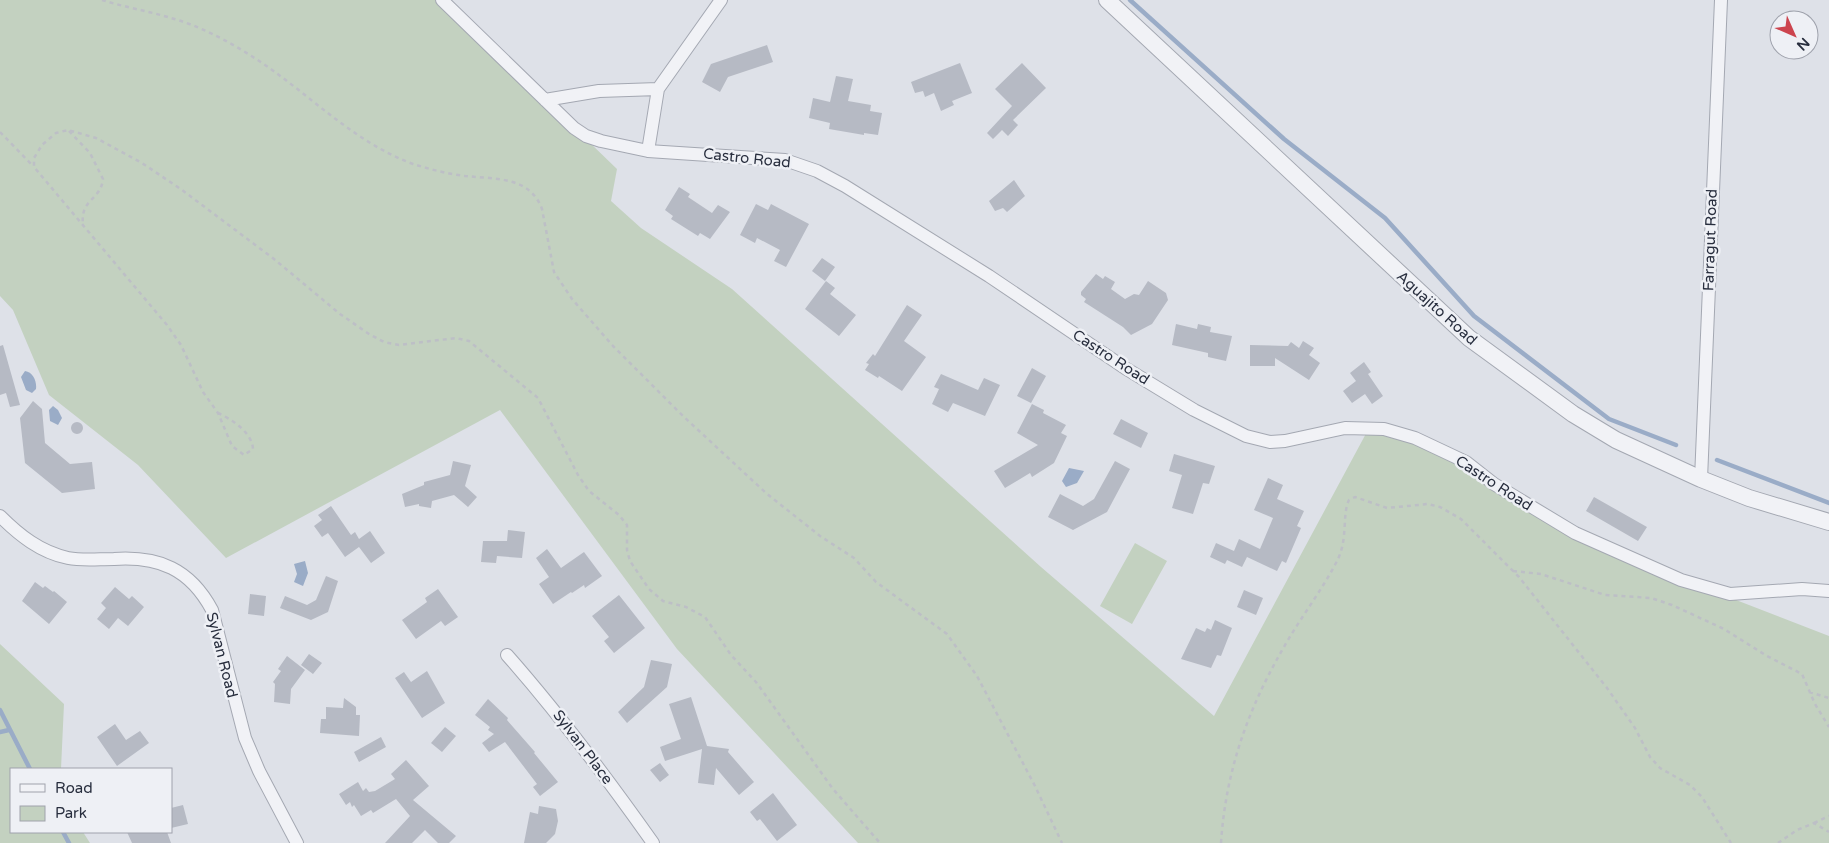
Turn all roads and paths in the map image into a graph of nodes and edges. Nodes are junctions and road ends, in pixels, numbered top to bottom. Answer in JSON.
{"nodes":[{"id":1,"x":102,"y":0,"type":"edge"},
{"id":2,"x":442,"y":0,"type":"edge"},
{"id":3,"x":721,"y":0,"type":"edge"},
{"id":4,"x":1107,"y":0,"type":"edge"},
{"id":5,"x":1721,"y":0,"type":"edge"},
{"id":6,"x":658,"y":89,"type":"junction"},
{"id":7,"x":545,"y":100,"type":"junction"},
{"id":8,"x":68,"y":130,"type":"junction"},
{"id":9,"x":0,"y":132,"type":"edge"},
{"id":10,"x":648,"y":150,"type":"junction"},
{"id":11,"x":34,"y":167,"type":"junction"},
{"id":12,"x":83,"y":226,"type":"junction"},
{"id":13,"x":218,"y":413,"type":"junction"},
{"id":14,"x":1701,"y":479,"type":"junction"},
{"id":15,"x":0,"y":516,"type":"edge"},
{"id":16,"x":1829,"y":522,"type":"edge"},
{"id":17,"x":1512,"y":570,"type":"junction"},
{"id":18,"x":1829,"y":590,"type":"edge"},
{"id":19,"x":507,"y":655,"type":"dead end"},
{"id":20,"x":1809,"y":692,"type":"junction"},
{"id":21,"x":1829,"y":698,"type":"edge"},
{"id":22,"x":1829,"y":727,"type":"edge"},
{"id":23,"x":1829,"y":816,"type":"edge"},
{"id":24,"x":1814,"y":823,"type":"junction"},
{"id":25,"x":1829,"y":832,"type":"edge"},
{"id":26,"x":297,"y":843,"type":"edge"},
{"id":27,"x":653,"y":843,"type":"edge"},
{"id":28,"x":880,"y":843,"type":"edge"},
{"id":29,"x":1062,"y":843,"type":"edge"},
{"id":30,"x":1221,"y":843,"type":"edge"},
{"id":31,"x":1731,"y":843,"type":"edge"},
{"id":32,"x":1778,"y":843,"type":"edge"}],
"edges":[{"from":1,"to":29,"type":"path"},
{"from":2,"to":7,"type":"street","name":"Castro Road"},
{"from":3,"to":6,"type":"street"},
{"from":4,"to":14,"type":"street","name":"Aguajito Road"},
{"from":5,"to":14,"type":"street","name":"Farragut Road"},
{"from":6,"to":7,"type":"street"},
{"from":6,"to":10,"type":"street"},
{"from":7,"to":10,"type":"street","name":"Castro Road"},
{"from":8,"to":11,"type":"path"},
{"from":8,"to":12,"type":"path"},
{"from":8,"to":28,"type":"path"},
{"from":9,"to":11,"type":"path"},
{"from":10,"to":18,"type":"street","name":"Castro Road"},
{"from":11,"to":12,"type":"path"},
{"from":12,"to":13,"type":"path"},
{"from":13,"to":13,"type":"path"},
{"from":14,"to":16,"type":"street","name":"Aguajito Road"},
{"from":15,"to":26,"type":"street","name":"Sylvan Road"},
{"from":17,"to":20,"type":"path"},
{"from":17,"to":30,"type":"path"},
{"from":17,"to":31,"type":"path"},
{"from":19,"to":27,"type":"street","name":"Sylvan Place"},
{"from":20,"to":21,"type":"path"},
{"from":20,"to":22,"type":"path"},
{"from":23,"to":24,"type":"path"},
{"from":24,"to":25,"type":"path"},
{"from":24,"to":32,"type":"path"}]}
